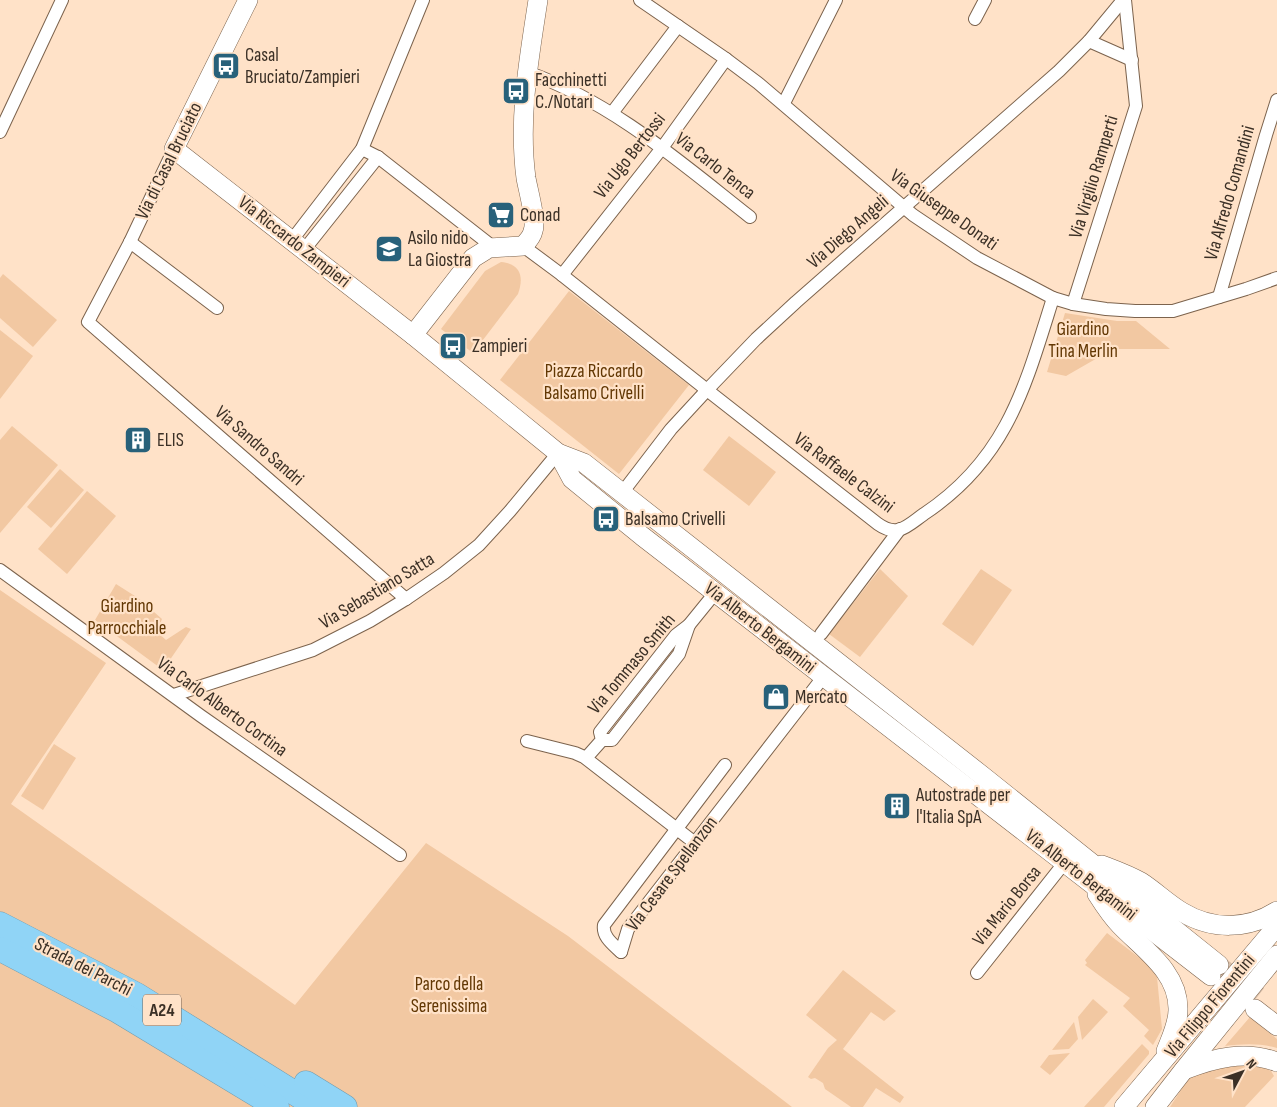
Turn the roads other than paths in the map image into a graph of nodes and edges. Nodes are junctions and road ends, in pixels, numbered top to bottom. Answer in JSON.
{"nodes":[{"id":1,"x":62,"y":0,"type":"edge"},
{"id":2,"x":248,"y":0,"type":"edge"},
{"id":3,"x":423,"y":0,"type":"edge"},
{"id":4,"x":538,"y":0,"type":"edge"},
{"id":5,"x":640,"y":0,"type":"edge"},
{"id":6,"x":836,"y":0,"type":"edge"},
{"id":7,"x":985,"y":0,"type":"edge"},
{"id":8,"x":1124,"y":0,"type":"edge"},
{"id":9,"x":975,"y":19,"type":"dead end"},
{"id":10,"x":678,"y":26,"type":"junction"},
{"id":11,"x":1089,"y":41,"type":"junction"},
{"id":12,"x":726,"y":59,"type":"junction"},
{"id":13,"x":1132,"y":60,"type":"junction"},
{"id":14,"x":527,"y":72,"type":"junction"},
{"id":15,"x":1277,"y":100,"type":"edge"},
{"id":16,"x":784,"y":104,"type":"junction"},
{"id":17,"x":612,"y":113,"type":"junction"},
{"id":18,"x":0,"y":132,"type":"edge"},
{"id":19,"x":662,"y":148,"type":"junction"},
{"id":20,"x":174,"y":149,"type":"junction"},
{"id":21,"x":362,"y":149,"type":"junction"},
{"id":22,"x":378,"y":157,"type":"junction"},
{"id":23,"x":903,"y":208,"type":"junction"},
{"id":24,"x":750,"y":217,"type":"dead end"},
{"id":25,"x":130,"y":242,"type":"junction"},
{"id":26,"x":298,"y":245,"type":"junction"},
{"id":27,"x":523,"y":246,"type":"junction"},
{"id":28,"x":493,"y":247,"type":"junction"},
{"id":29,"x":562,"y":275,"type":"junction"},
{"id":30,"x":1277,"y":278,"type":"edge"},
{"id":31,"x":1220,"y":297,"type":"junction"},
{"id":32,"x":1053,"y":298,"type":"junction"},
{"id":33,"x":1073,"y":304,"type":"junction"},
{"id":34,"x":217,"y":308,"type":"dead end"},
{"id":35,"x":88,"y":322,"type":"joint"},
{"id":36,"x":413,"y":335,"type":"junction"},
{"id":37,"x":707,"y":390,"type":"junction"},
{"id":38,"x":558,"y":453,"type":"junction"},
{"id":39,"x":622,"y":493,"type":"junction"},
{"id":40,"x":900,"y":530,"type":"junction"},
{"id":41,"x":0,"y":570,"type":"edge"},
{"id":42,"x":715,"y":593,"type":"junction"},
{"id":43,"x":406,"y":599,"type":"junction"},
{"id":44,"x":821,"y":634,"type":"dead end"},
{"id":45,"x":836,"y":661,"type":"junction"},
{"id":46,"x":824,"y":676,"type":"junction"},
{"id":47,"x":174,"y":695,"type":"junction"},
{"id":48,"x":527,"y":741,"type":"dead end"},
{"id":49,"x":586,"y":758,"type":"junction"},
{"id":50,"x":724,"y":765,"type":"dead end"},
{"id":51,"x":676,"y":829,"type":"junction"},
{"id":52,"x":695,"y":843,"type":"junction"},
{"id":53,"x":400,"y":855,"type":"dead end"},
{"id":54,"x":1087,"y":860,"type":"junction"},
{"id":55,"x":1065,"y":862,"type":"junction"},
{"id":56,"x":1088,"y":880,"type":"junction"},
{"id":57,"x":1277,"y":911,"type":"edge"},
{"id":58,"x":0,"y":924,"type":"edge"},
{"id":59,"x":1277,"y":926,"type":"edge"},
{"id":60,"x":0,"y":949,"type":"edge"},
{"id":61,"x":1277,"y":955,"type":"edge"},
{"id":62,"x":977,"y":973,"type":"dead end"},
{"id":63,"x":137,"y":995,"type":"junction"},
{"id":64,"x":1277,"y":1010,"type":"edge"},
{"id":65,"x":1277,"y":1026,"type":"edge"},
{"id":66,"x":1277,"y":1062,"type":"edge"},
{"id":67,"x":1162,"y":1064,"type":"junction"},
{"id":68,"x":207,"y":1065,"type":"junction"},
{"id":69,"x":1183,"y":1070,"type":"junction"},
{"id":70,"x":263,"y":1107,"type":"edge"},
{"id":71,"x":277,"y":1107,"type":"edge"},
{"id":72,"x":317,"y":1107,"type":"edge"},
{"id":73,"x":345,"y":1107,"type":"edge"},
{"id":74,"x":1124,"y":1107,"type":"edge"},
{"id":75,"x":1155,"y":1107,"type":"edge"}],
"edges":[{"from":1,"to":18,"type":"street"},
{"from":2,"to":20,"type":"street","name":"Via di Casal Bruciato"},
{"from":3,"to":21,"type":"street"},
{"from":4,"to":14,"type":"street"},
{"from":5,"to":10,"type":"street","name":"Via Giuseppe Donati"},
{"from":6,"to":16,"type":"street"},
{"from":7,"to":9,"type":"street"},
{"from":8,"to":11,"type":"street","name":"Via Diego Angeli"},
{"from":8,"to":13,"type":"street","name":"Via Virgilio Ramperti"},
{"from":10,"to":12,"type":"street","name":"Via Giuseppe Donati"},
{"from":10,"to":17,"type":"street"},
{"from":11,"to":13,"type":"street"},
{"from":11,"to":23,"type":"street","name":"Via Diego Angeli"},
{"from":12,"to":16,"type":"street","name":"Via Giuseppe Donati"},
{"from":12,"to":19,"type":"street","name":"Via Ugo Bertossi"},
{"from":13,"to":33,"type":"street","name":"Via Virgilio Ramperti"},
{"from":14,"to":17,"type":"street","name":"Via Carlo Tenca"},
{"from":14,"to":27,"type":"street"},
{"from":15,"to":31,"type":"street","name":"Via Alfredo Comandini"},
{"from":16,"to":23,"type":"street","name":"Via Giuseppe Donati"},
{"from":17,"to":19,"type":"street","name":"Via Carlo Tenca"},
{"from":19,"to":24,"type":"street","name":"Via Carlo Tenca"},
{"from":19,"to":29,"type":"street","name":"Via Ugo Bertossi"},
{"from":20,"to":25,"type":"street","name":"Via di Casal Bruciato"},
{"from":20,"to":26,"type":"street","name":"Via Riccardo Zampieri"},
{"from":21,"to":22,"type":"street"},
{"from":21,"to":26,"type":"street"},
{"from":22,"to":26,"type":"street"},
{"from":22,"to":28,"type":"street"},
{"from":23,"to":32,"type":"street","name":"Via Giuseppe Donati"},
{"from":23,"to":37,"type":"street","name":"Via Diego Angeli"},
{"from":25,"to":34,"type":"street"},
{"from":25,"to":35,"type":"street","name":"Via di Casal Bruciato"},
{"from":26,"to":36,"type":"street","name":"Via Riccardo Zampieri"},
{"from":27,"to":28,"type":"street"},
{"from":27,"to":29,"type":"street"},
{"from":28,"to":36,"type":"street"},
{"from":29,"to":37,"type":"street"},
{"from":30,"to":31,"type":"street","name":"Via Giuseppe Donati"},
{"from":31,"to":33,"type":"street","name":"Via Giuseppe Donati"},
{"from":32,"to":33,"type":"street","name":"Via Giuseppe Donati"},
{"from":32,"to":40,"type":"street","name":"Via Raffaele Calzini"},
{"from":35,"to":43,"type":"street","name":"Via Sandro Sandri"},
{"from":36,"to":38,"type":"street"},
{"from":37,"to":39,"type":"street"},
{"from":37,"to":40,"type":"street","name":"Via Raffaele Calzini"},
{"from":38,"to":39,"type":"street"},
{"from":38,"to":42,"type":"street","name":"Via Alberto Bergamini"},
{"from":38,"to":43,"type":"street","name":"Via Sebastiano Satta"},
{"from":39,"to":45,"type":"street","name":"Via Alberto Bergamini"},
{"from":40,"to":44,"type":"street"},
{"from":41,"to":47,"type":"street","name":"Via Carlo Alberto Cortina"},
{"from":42,"to":46,"type":"street","name":"Via Alberto Bergamini"},
{"from":42,"to":49,"type":"street","name":"Via Tommaso Smith"},
{"from":43,"to":47,"type":"street","name":"Via Sebastiano Satta"},
{"from":45,"to":46,"type":"street","name":"Via Cesare Spellanzon"},
{"from":45,"to":54,"type":"street","name":"Via Alberto Bergamini"},
{"from":46,"to":52,"type":"street","name":"Via Cesare Spellanzon"},
{"from":46,"to":55,"type":"street","name":"Via Alberto Bergamini"},
{"from":47,"to":53,"type":"street","name":"Via Carlo Alberto Cortina"},
{"from":48,"to":49,"type":"street"},
{"from":49,"to":51,"type":"street"},
{"from":50,"to":51,"type":"street","name":"Via Cesare Spellanzon"},
{"from":51,"to":52,"type":"street"},
{"from":51,"to":52,"type":"street","name":"Via Cesare Spellanzon"},
{"from":54,"to":56,"type":"street","name":"Via Alberto Bergamini"},
{"from":54,"to":57,"type":"street"},
{"from":55,"to":56,"type":"street","name":"Via Alberto Bergamini"},
{"from":55,"to":62,"type":"street","name":"Via Mario Borsa"},
{"from":56,"to":67,"type":"street"},
{"from":58,"to":63,"type":"highway","name":"Strada dei Parchi","number":"A24"},
{"from":59,"to":67,"type":"street","name":"Via Filippo Fiorentini"},
{"from":60,"to":68,"type":"highway","name":"Strada dei Parchi","number":"A24"},
{"from":61,"to":69,"type":"street","name":"Via Filippo Fiorentini"},
{"from":63,"to":72,"type":"highway","name":"Strada dei Parchi","number":"A24"},
{"from":63,"to":73,"type":"highway"},
{"from":64,"to":65,"type":"street"},
{"from":66,"to":69,"type":"street"},
{"from":67,"to":74,"type":"street","name":"Via Filippo Fiorentini"},
{"from":68,"to":70,"type":"highway"},
{"from":68,"to":71,"type":"highway","name":"Strada dei Parchi","number":"A24"},
{"from":69,"to":75,"type":"street","name":"Via Filippo Fiorentini"}]}
